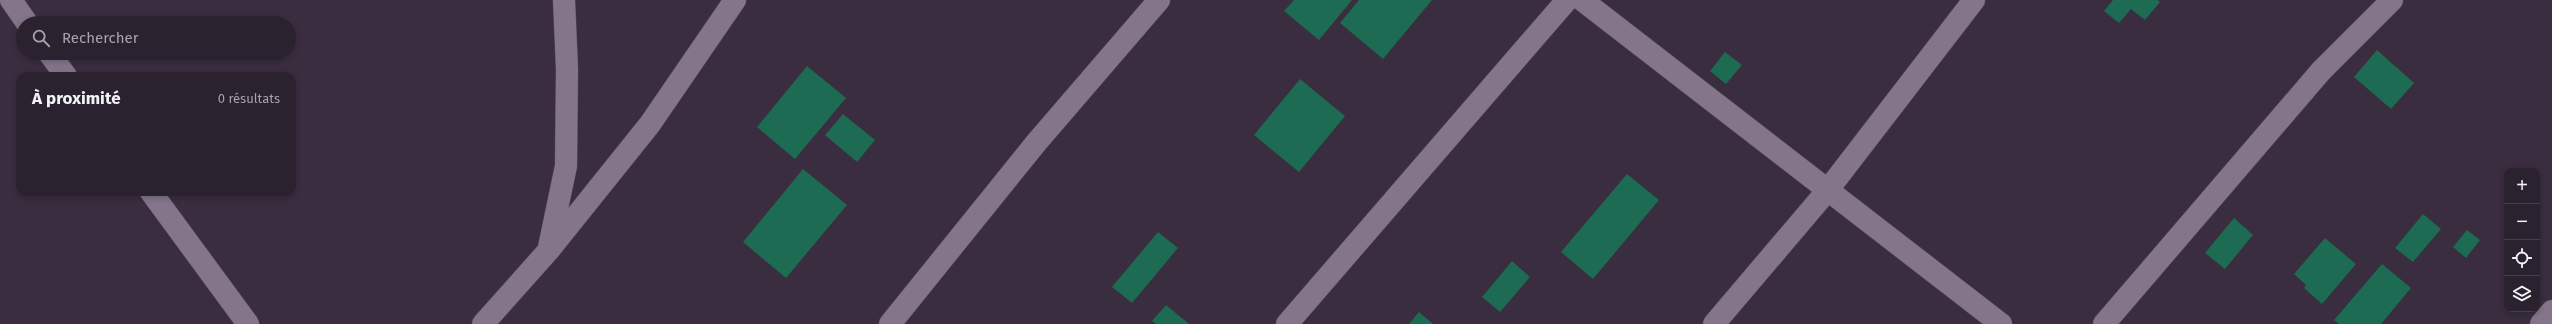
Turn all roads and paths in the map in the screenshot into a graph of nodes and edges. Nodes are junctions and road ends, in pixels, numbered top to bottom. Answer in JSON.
{"nodes":[{"id":1,"x":10,"y":0,"type":"edge"},
{"id":2,"x":564,"y":0,"type":"edge"},
{"id":3,"x":735,"y":0,"type":"edge"},
{"id":4,"x":1159,"y":0,"type":"edge"},
{"id":5,"x":1567,"y":0,"type":"edge"},
{"id":6,"x":1582,"y":0,"type":"edge"},
{"id":7,"x":1974,"y":0,"type":"edge"},
{"id":8,"x":2392,"y":0,"type":"edge"},
{"id":9,"x":22,"y":16,"type":"edge"},
{"id":10,"x":54,"y":60,"type":"edge"},
{"id":11,"x":63,"y":72,"type":"edge"},
{"id":12,"x":1827,"y":191,"type":"junction"},
{"id":13,"x":154,"y":196,"type":"edge"},
{"id":14,"x":549,"y":250,"type":"junction"},
{"id":15,"x":2552,"y":311,"type":"edge"},
{"id":16,"x":248,"y":324,"type":"edge"},
{"id":17,"x":484,"y":324,"type":"edge"},
{"id":18,"x":890,"y":324,"type":"edge"},
{"id":19,"x":1286,"y":324,"type":"edge"},
{"id":20,"x":1714,"y":324,"type":"edge"},
{"id":21,"x":2001,"y":324,"type":"edge"},
{"id":22,"x":2104,"y":324,"type":"edge"},
{"id":23,"x":2541,"y":324,"type":"edge"}],
"edges":[{"from":1,"to":9,"type":"street"},
{"from":2,"to":14,"type":"street"},
{"from":3,"to":14,"type":"street"},
{"from":4,"to":18,"type":"street"},
{"from":5,"to":19,"type":"street"},
{"from":6,"to":12,"type":"street"},
{"from":7,"to":12,"type":"street"},
{"from":8,"to":22,"type":"street"},
{"from":10,"to":11,"type":"street"},
{"from":12,"to":20,"type":"street"},
{"from":12,"to":21,"type":"street"},
{"from":13,"to":16,"type":"street"},
{"from":14,"to":17,"type":"street"},
{"from":15,"to":23,"type":"street"}]}
